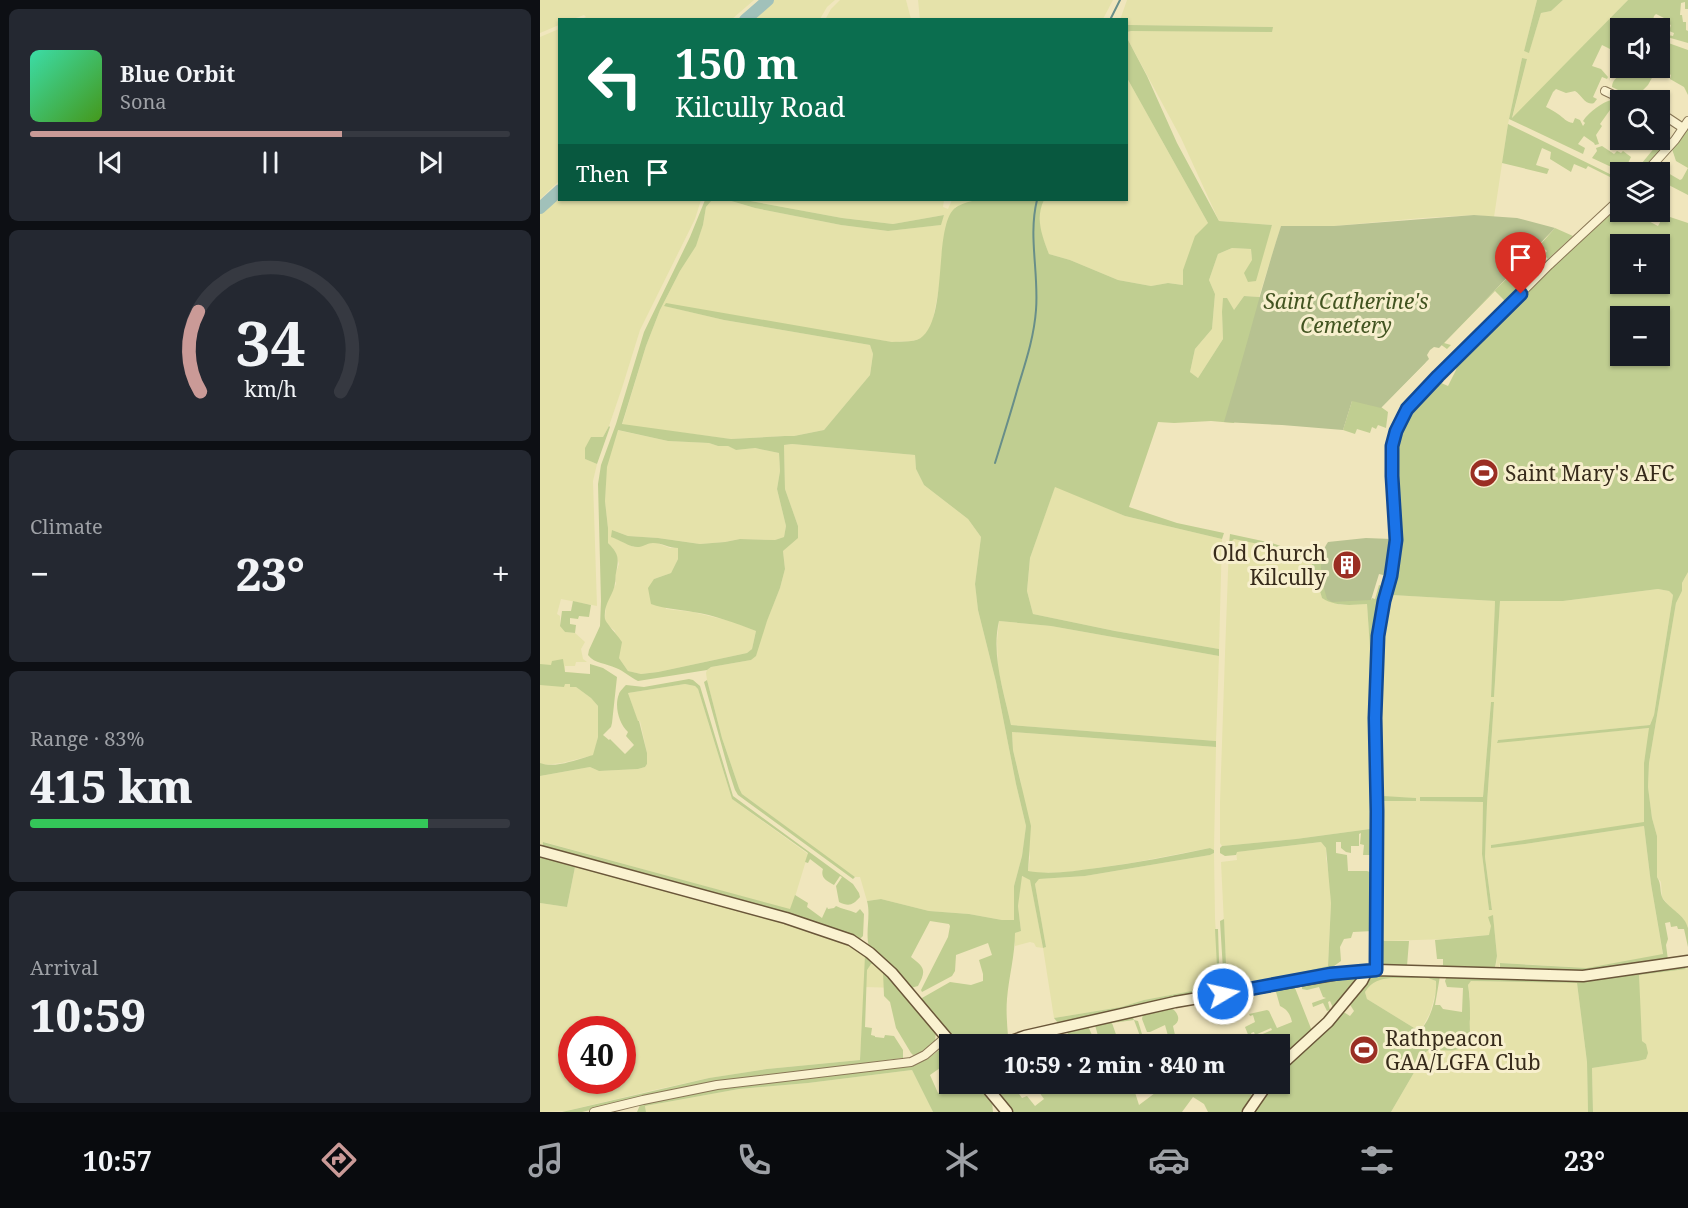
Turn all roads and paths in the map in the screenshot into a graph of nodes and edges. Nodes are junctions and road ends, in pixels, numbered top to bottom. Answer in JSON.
{"nodes":[{"id":1,"x":1605,"y":91,"type":"dead end"},
{"id":2,"x":1610,"y":93,"type":"edge"},
{"id":3,"x":1670,"y":119,"type":"edge"},
{"id":4,"x":1686,"y":125,"type":"edge"},
{"id":5,"x":1655,"y":162,"type":"edge"},
{"id":6,"x":1610,"y":208,"type":"edge"},
{"id":7,"x":540,"y":851,"type":"edge"},
{"id":8,"x":1688,"y":960,"type":"edge"},
{"id":9,"x":1370,"y":971,"type":"junction"},
{"id":10,"x":943,"y":1034,"type":"edge"},
{"id":11,"x":1034,"y":1034,"type":"edge"},
{"id":12,"x":939,"y":1047,"type":"edge"},
{"id":13,"x":1290,"y":1057,"type":"edge"},
{"id":14,"x":992,"y":1094,"type":"edge"},
{"id":15,"x":1260,"y":1094,"type":"edge"},
{"id":16,"x":594,"y":1112,"type":"edge"},
{"id":17,"x":1007,"y":1112,"type":"edge"},
{"id":18,"x":1248,"y":1112,"type":"edge"}],
"edges":[{"from":1,"to":2,"type":"street"},
{"from":3,"to":4,"type":"street"},
{"from":4,"to":5,"type":"street"},
{"from":6,"to":9,"type":"street"},
{"from":7,"to":10,"type":"street"},
{"from":8,"to":9,"type":"street"},
{"from":9,"to":11,"type":"street"},
{"from":9,"to":13,"type":"street"},
{"from":12,"to":16,"type":"street"},
{"from":14,"to":17,"type":"street"},
{"from":15,"to":18,"type":"street"}]}
